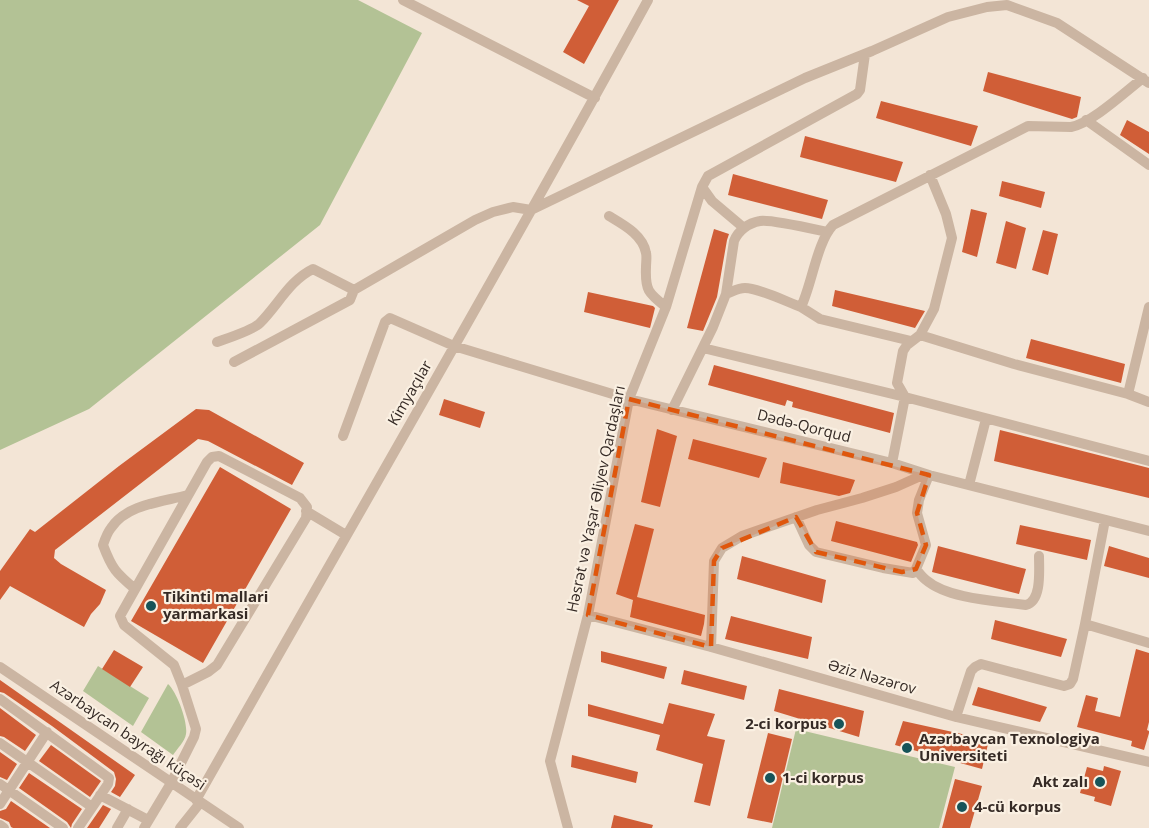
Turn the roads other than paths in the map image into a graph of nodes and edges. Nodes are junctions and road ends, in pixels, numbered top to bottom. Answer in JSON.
{"nodes":[{"id":1,"x":404,"y":0,"type":"edge"},
{"id":2,"x":648,"y":0,"type":"edge"},
{"id":3,"x":865,"y":54,"type":"junction"},
{"id":4,"x":1146,"y":81,"type":"edge"},
{"id":5,"x":595,"y":98,"type":"junction"},
{"id":6,"x":1086,"y":120,"type":"junction"},
{"id":7,"x":1149,"y":165,"type":"edge"},
{"id":8,"x":930,"y":175,"type":"junction"},
{"id":9,"x":702,"y":187,"type":"junction"},
{"id":10,"x":531,"y":210,"type":"junction"},
{"id":11,"x":609,"y":216,"type":"dead end"},
{"id":12,"x":744,"y":228,"type":"junction"},
{"id":13,"x":826,"y":232,"type":"junction"},
{"id":14,"x":354,"y":290,"type":"junction"},
{"id":15,"x":726,"y":294,"type":"junction"},
{"id":16,"x":666,"y":307,"type":"junction"},
{"id":17,"x":801,"y":307,"type":"junction"},
{"id":18,"x":1149,"y":308,"type":"edge"},
{"id":19,"x":916,"y":338,"type":"junction"},
{"id":20,"x":217,"y":342,"type":"dead end"},
{"id":21,"x":454,"y":346,"type":"junction"},
{"id":22,"x":703,"y":348,"type":"junction"},
{"id":23,"x":234,"y":362,"type":"dead end"},
{"id":24,"x":1128,"y":394,"type":"junction"},
{"id":25,"x":905,"y":398,"type":"junction"},
{"id":26,"x":629,"y":399,"type":"junction"},
{"id":27,"x":1149,"y":402,"type":"edge"},
{"id":28,"x":672,"y":410,"type":"junction"},
{"id":29,"x":986,"y":419,"type":"junction"},
{"id":30,"x":343,"y":436,"type":"dead end"},
{"id":31,"x":1149,"y":461,"type":"edge"},
{"id":32,"x":892,"y":463,"type":"junction"},
{"id":33,"x":927,"y":474,"type":"junction"},
{"id":34,"x":969,"y":485,"type":"junction"},
{"id":35,"x":188,"y":495,"type":"junction"},
{"id":36,"x":306,"y":511,"type":"junction"},
{"id":37,"x":796,"y":517,"type":"junction"},
{"id":38,"x":1105,"y":520,"type":"junction"},
{"id":39,"x":1149,"y":531,"type":"edge"},
{"id":40,"x":346,"y":535,"type":"junction"},
{"id":41,"x":1039,"y":556,"type":"dead end"},
{"id":42,"x":916,"y":569,"type":"junction"},
{"id":43,"x":135,"y":589,"type":"junction"},
{"id":44,"x":588,"y":615,"type":"junction"},
{"id":45,"x":1085,"y":624,"type":"junction"},
{"id":46,"x":1149,"y":643,"type":"edge"},
{"id":47,"x":711,"y":647,"type":"junction"},
{"id":48,"x":0,"y":667,"type":"edge"},
{"id":49,"x":182,"y":685,"type":"junction"},
{"id":50,"x":0,"y":699,"type":"edge"},
{"id":51,"x":956,"y":717,"type":"junction"},
{"id":52,"x":47,"y":732,"type":"junction"},
{"id":53,"x":0,"y":743,"type":"edge"},
{"id":54,"x":27,"y":762,"type":"junction"},
{"id":55,"x":1149,"y":762,"type":"edge"},
{"id":56,"x":171,"y":783,"type":"junction"},
{"id":57,"x":5,"y":787,"type":"edge"},
{"id":58,"x":100,"y":795,"type":"junction"},
{"id":59,"x":198,"y":801,"type":"junction"},
{"id":60,"x":0,"y":804,"type":"edge"},
{"id":61,"x":92,"y":807,"type":"junction"},
{"id":62,"x":128,"y":809,"type":"junction"},
{"id":63,"x":146,"y":824,"type":"edge"},
{"id":64,"x":0,"y":825,"type":"edge"},
{"id":65,"x":4,"y":828,"type":"edge"},
{"id":66,"x":63,"y":828,"type":"edge"},
{"id":67,"x":78,"y":828,"type":"edge"},
{"id":68,"x":117,"y":828,"type":"edge"},
{"id":69,"x":180,"y":828,"type":"edge"},
{"id":70,"x":239,"y":828,"type":"edge"},
{"id":71,"x":568,"y":828,"type":"edge"}],
"edges":[{"from":1,"to":5,"type":"street"},
{"from":2,"to":5,"type":"street","name":"Kimyaçılar"},
{"from":3,"to":4,"type":"street"},
{"from":3,"to":9,"type":"street"},
{"from":3,"to":10,"type":"street"},
{"from":4,"to":6,"type":"street"},
{"from":5,"to":10,"type":"street","name":"Kimyaçılar"},
{"from":6,"to":7,"type":"street"},
{"from":6,"to":8,"type":"street"},
{"from":8,"to":13,"type":"street"},
{"from":8,"to":19,"type":"street"},
{"from":9,"to":12,"type":"street"},
{"from":9,"to":16,"type":"street","name":"Həsrət və Yaşar Əliyev Qardaşları"},
{"from":10,"to":14,"type":"street"},
{"from":10,"to":21,"type":"street","name":"Kimyaçılar"},
{"from":11,"to":16,"type":"street"},
{"from":12,"to":13,"type":"street"},
{"from":12,"to":15,"type":"street"},
{"from":13,"to":17,"type":"street"},
{"from":14,"to":20,"type":"street"},
{"from":14,"to":23,"type":"street"},
{"from":15,"to":17,"type":"street"},
{"from":15,"to":22,"type":"street"},
{"from":16,"to":26,"type":"street","name":"Həsrət və Yaşar Əliyev Qardaşları"},
{"from":17,"to":19,"type":"street"},
{"from":18,"to":24,"type":"street"},
{"from":19,"to":24,"type":"street"},
{"from":19,"to":25,"type":"street"},
{"from":21,"to":26,"type":"street","name":"Dədə-Qorqud"},
{"from":21,"to":30,"type":"street","name":"Dədə-Qorqud"},
{"from":21,"to":40,"type":"street","name":"Kimyaçılar"},
{"from":22,"to":25,"type":"street"},
{"from":22,"to":28,"type":"street"},
{"from":24,"to":27,"type":"street"},
{"from":25,"to":29,"type":"street"},
{"from":25,"to":32,"type":"street"},
{"from":26,"to":28,"type":"street","name":"Dədə-Qorqud"},
{"from":26,"to":44,"type":"street","name":"Həsrət və Yaşar Əliyev Qardaşları"},
{"from":28,"to":32,"type":"street","name":"Dədə-Qorqud"},
{"from":29,"to":31,"type":"street"},
{"from":29,"to":34,"type":"street"},
{"from":32,"to":33,"type":"street","name":"Dədə-Qorqud"},
{"from":33,"to":34,"type":"street","name":"Dədə-Qorqud"},
{"from":33,"to":37,"type":"street"},
{"from":33,"to":42,"type":"street"},
{"from":34,"to":38,"type":"street","name":"Dədə-Qorqud"},
{"from":35,"to":36,"type":"street"},
{"from":35,"to":43,"type":"street"},
{"from":35,"to":43,"type":"street"},
{"from":36,"to":40,"type":"street"},
{"from":36,"to":49,"type":"street"},
{"from":37,"to":42,"type":"street"},
{"from":37,"to":47,"type":"street"},
{"from":38,"to":39,"type":"street","name":"Dədə-Qorqud"},
{"from":38,"to":45,"type":"street"},
{"from":40,"to":59,"type":"street","name":"Kimyaçılar"},
{"from":41,"to":42,"type":"street"},
{"from":43,"to":49,"type":"street"},
{"from":44,"to":47,"type":"street","name":"Əziz Nəzərov"},
{"from":44,"to":71,"type":"street","name":"Həsrət və Yaşar Əliyev Qardaşları"},
{"from":45,"to":46,"type":"street"},
{"from":45,"to":51,"type":"street"},
{"from":47,"to":51,"type":"street","name":"Əziz Nəzərov"},
{"from":48,"to":56,"type":"street","name":"Azərbaycan bayrağı küçəsi"},
{"from":49,"to":56,"type":"street"},
{"from":50,"to":52,"type":"street"},
{"from":51,"to":55,"type":"street","name":"Əziz Nəzərov"},
{"from":52,"to":54,"type":"street"},
{"from":52,"to":58,"type":"street"},
{"from":53,"to":54,"type":"street"},
{"from":54,"to":57,"type":"street"},
{"from":54,"to":61,"type":"street"},
{"from":56,"to":59,"type":"street","name":"Azərbaycan bayrağı küçəsi"},
{"from":56,"to":63,"type":"street"},
{"from":57,"to":60,"type":"street"},
{"from":57,"to":66,"type":"street"},
{"from":58,"to":61,"type":"street"},
{"from":58,"to":62,"type":"street"},
{"from":59,"to":69,"type":"street","name":"Kimyaçılar"},
{"from":59,"to":70,"type":"street","name":"Azərbaycan bayrağı küçəsi"},
{"from":61,"to":67,"type":"street"},
{"from":62,"to":63,"type":"street"},
{"from":62,"to":68,"type":"street"},
{"from":64,"to":65,"type":"street"}]}
